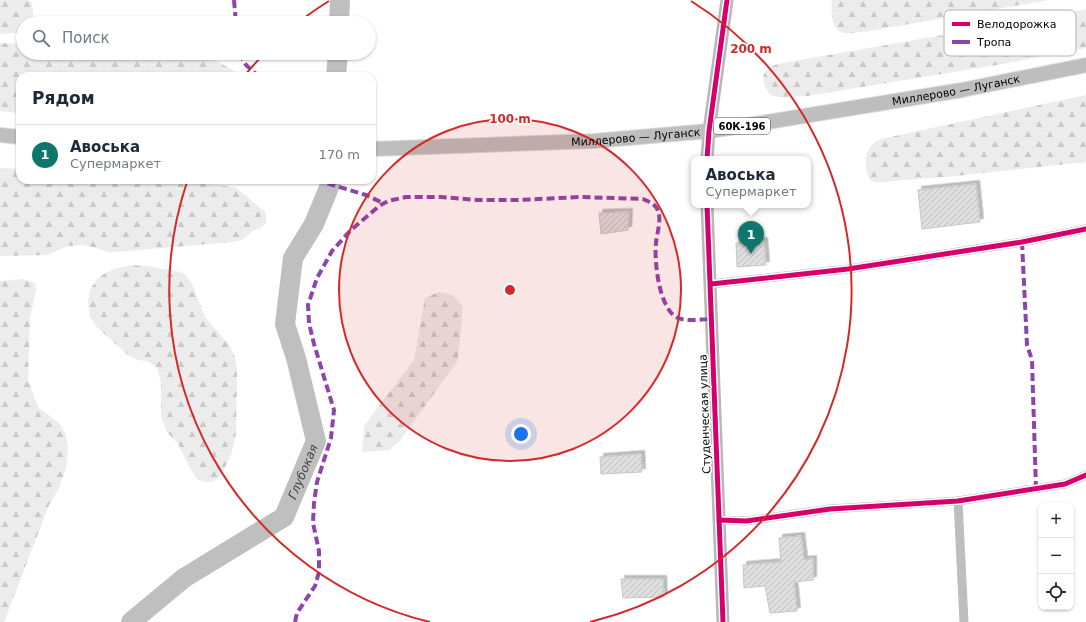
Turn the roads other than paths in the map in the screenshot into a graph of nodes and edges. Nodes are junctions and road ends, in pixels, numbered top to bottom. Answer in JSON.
{"nodes":[{"id":1,"x":726,"y":0,"type":"edge"},
{"id":2,"x":1086,"y":65,"type":"edge"},
{"id":3,"x":709,"y":130,"type":"junction"},
{"id":4,"x":0,"y":135,"type":"edge"},
{"id":5,"x":16,"y":137,"type":"edge"},
{"id":6,"x":376,"y":149,"type":"edge"},
{"id":7,"x":707,"y":156,"type":"edge"},
{"id":8,"x":707,"y":208,"type":"edge"},
{"id":9,"x":1086,"y":229,"type":"edge"},
{"id":10,"x":711,"y":284,"type":"junction"},
{"id":11,"x":1086,"y":475,"type":"edge"},
{"id":12,"x":958,"y":501,"type":"junction"},
{"id":13,"x":719,"y":520,"type":"junction"},
{"id":14,"x":723,"y":622,"type":"edge"},
{"id":15,"x":964,"y":622,"type":"edge"}],
"edges":[{"from":1,"to":3,"type":"street"},
{"from":2,"to":3,"type":"main road","name":"Миллерово — Луганск","number":"60К-196"},
{"from":3,"to":6,"type":"main road","name":"Миллерово — Луганск","number":"60К-196"},
{"from":3,"to":7,"type":"street"},
{"from":4,"to":5,"type":"main road"},
{"from":8,"to":10,"type":"street","name":"Студенческая улица"},
{"from":9,"to":10,"type":"street"},
{"from":10,"to":13,"type":"street","name":"Студенческая улица"},
{"from":11,"to":12,"type":"street"},
{"from":12,"to":13,"type":"street"},
{"from":12,"to":15,"type":"street"},
{"from":13,"to":14,"type":"street","name":"Студенческая улица"}]}
